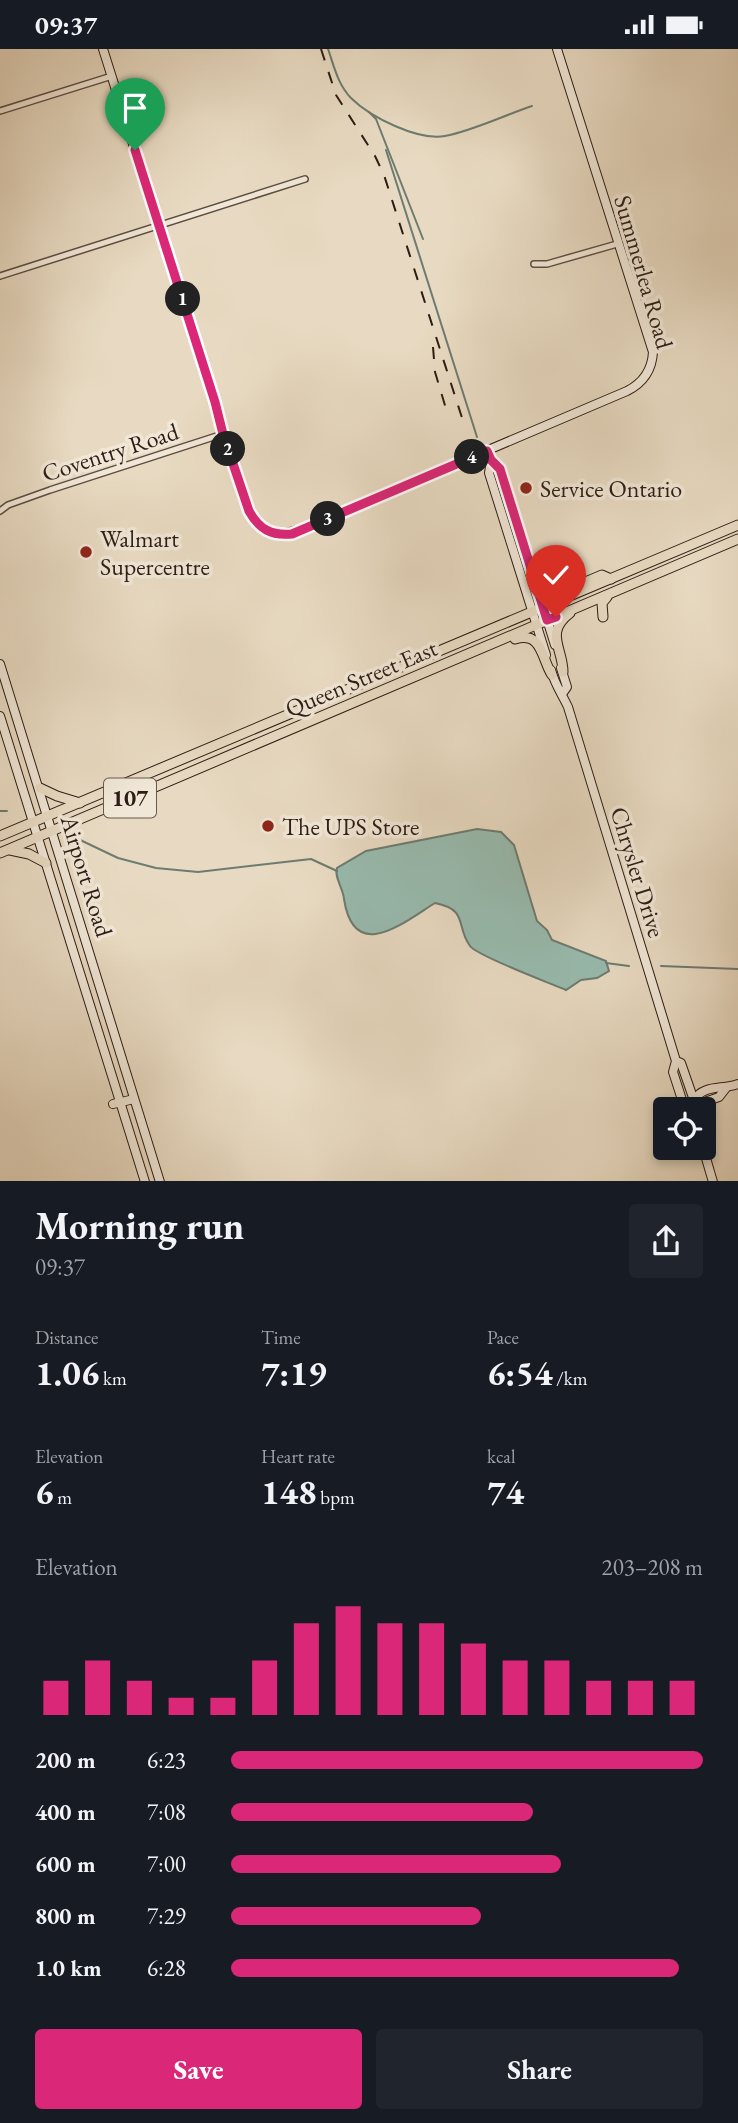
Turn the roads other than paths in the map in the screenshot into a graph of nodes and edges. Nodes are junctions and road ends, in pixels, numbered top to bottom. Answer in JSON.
{"nodes":[{"id":1,"x":103,"y":49,"type":"edge"},
{"id":2,"x":557,"y":49,"type":"edge"},
{"id":3,"x":112,"y":76,"type":"junction"},
{"id":4,"x":0,"y":111,"type":"edge"},
{"id":5,"x":305,"y":179,"type":"dead end"},
{"id":6,"x":159,"y":226,"type":"junction"},
{"id":7,"x":617,"y":244,"type":"junction"},
{"id":8,"x":534,"y":264,"type":"dead end"},
{"id":9,"x":0,"y":276,"type":"edge"},
{"id":10,"x":223,"y":434,"type":"junction"},
{"id":11,"x":489,"y":455,"type":"junction"},
{"id":12,"x":0,"y":505,"type":"edge"},
{"id":13,"x":8,"y":505,"type":"junction"},
{"id":14,"x":0,"y":511,"type":"edge"},
{"id":15,"x":738,"y":524,"type":"edge"},
{"id":16,"x":738,"y":539,"type":"edge"},
{"id":17,"x":529,"y":562,"type":"junction"},
{"id":18,"x":611,"y":579,"type":"junction"},
{"id":19,"x":610,"y":593,"type":"junction"},
{"id":20,"x":588,"y":603,"type":"junction"},
{"id":21,"x":543,"y":608,"type":"junction"},
{"id":22,"x":533,"y":612,"type":"junction"},
{"id":23,"x":547,"y":620,"type":"junction"},
{"id":24,"x":537,"y":625,"type":"junction"},
{"id":25,"x":488,"y":646,"type":"junction"},
{"id":26,"x":0,"y":664,"type":"edge"},
{"id":27,"x":563,"y":672,"type":"junction"},
{"id":28,"x":552,"y":675,"type":"junction"},
{"id":29,"x":562,"y":694,"type":"junction"},
{"id":30,"x":0,"y":716,"type":"edge"},
{"id":31,"x":40,"y":787,"type":"junction"},
{"id":32,"x":80,"y":803,"type":"junction"},
{"id":33,"x":48,"y":816,"type":"junction"},
{"id":34,"x":33,"y":822,"type":"junction"},
{"id":35,"x":53,"y":831,"type":"junction"},
{"id":36,"x":0,"y":836,"type":"edge"},
{"id":37,"x":38,"y":837,"type":"junction"},
{"id":38,"x":4,"y":852,"type":"edge"},
{"id":39,"x":46,"y":863,"type":"junction"},
{"id":40,"x":676,"y":1061,"type":"junction"},
{"id":41,"x":738,"y":1084,"type":"edge"},
{"id":42,"x":681,"y":1097,"type":"edge"},
{"id":43,"x":693,"y":1097,"type":"edge"},
{"id":44,"x":696,"y":1097,"type":"edge"},
{"id":45,"x":134,"y":1100,"type":"junction"},
{"id":46,"x":116,"y":1103,"type":"junction"},
{"id":47,"x":707,"y":1160,"type":"edge"},
{"id":48,"x":145,"y":1181,"type":"edge"},
{"id":49,"x":160,"y":1181,"type":"edge"},
{"id":50,"x":713,"y":1181,"type":"edge"}],
"edges":[{"from":1,"to":3,"type":"street","name":"Summerlea Road"},
{"from":2,"to":7,"type":"street","name":"Summerlea Road"},
{"from":3,"to":4,"type":"street"},
{"from":3,"to":6,"type":"street","name":"Summerlea Road"},
{"from":5,"to":6,"type":"street"},
{"from":6,"to":9,"type":"street"},
{"from":6,"to":10,"type":"street","name":"Summerlea Road"},
{"from":7,"to":8,"type":"street"},
{"from":7,"to":11,"type":"street","name":"Summerlea Road"},
{"from":10,"to":11,"type":"street","name":"Summerlea Road"},
{"from":10,"to":13,"type":"street","name":"Coventry Road"},
{"from":11,"to":17,"type":"street","name":"Chrysler Drive"},
{"from":11,"to":22,"type":"street","name":"Chrysler Drive"},
{"from":12,"to":13,"type":"street","name":"Coventry Road"},
{"from":13,"to":14,"type":"street","name":"Coventry Road"},
{"from":15,"to":18,"type":"main road","name":"Queen Street East","number":"107"},
{"from":16,"to":19,"type":"main road","name":"Queen Street East","number":"107"},
{"from":17,"to":18,"type":"main road"},
{"from":17,"to":21,"type":"street","name":"Chrysler Drive"},
{"from":18,"to":21,"type":"main road","name":"Queen Street East","number":"107"},
{"from":19,"to":20,"type":"main road","name":"Queen Street East","number":"107"},
{"from":19,"to":20,"type":"main road"},
{"from":20,"to":23,"type":"main road","name":"Queen Street East","number":"107"},
{"from":20,"to":27,"type":"main road"},
{"from":21,"to":22,"type":"main road","name":"Queen Street East","number":"107"},
{"from":21,"to":23,"type":"street","name":"Chrysler Drive"},
{"from":22,"to":24,"type":"street","name":"Chrysler Drive"},
{"from":22,"to":32,"type":"main road","name":"Queen Street East","number":"107"},
{"from":23,"to":24,"type":"main road","name":"Queen Street East","number":"107"},
{"from":23,"to":27,"type":"street","name":"Chrysler Drive"},
{"from":24,"to":25,"type":"main road","name":"Queen Street East","number":"107"},
{"from":24,"to":28,"type":"street","name":"Chrysler Drive"},
{"from":25,"to":28,"type":"main road"},
{"from":25,"to":35,"type":"main road","name":"Queen Street East","number":"107"},
{"from":26,"to":31,"type":"street","name":"Airport Road"},
{"from":27,"to":29,"type":"street","name":"Chrysler Drive"},
{"from":28,"to":29,"type":"street","name":"Chrysler Drive"},
{"from":29,"to":40,"type":"street","name":"Chrysler Drive"},
{"from":30,"to":34,"type":"street","name":"Airport Road"},
{"from":31,"to":32,"type":"main road"},
{"from":31,"to":33,"type":"street","name":"Airport Road"},
{"from":32,"to":33,"type":"main road","name":"Queen Street East","number":"107"},
{"from":33,"to":34,"type":"main road","name":"Queen Street East","number":"107"},
{"from":33,"to":35,"type":"street","name":"Airport Road"},
{"from":34,"to":36,"type":"main road","name":"Queen Street East","number":"107"},
{"from":34,"to":37,"type":"street","name":"Airport Road"},
{"from":35,"to":37,"type":"main road","name":"Queen Street East","number":"107"},
{"from":35,"to":45,"type":"street","name":"Airport Road"},
{"from":37,"to":38,"type":"main road","name":"Queen Street East","number":"107"},
{"from":37,"to":39,"type":"street","name":"Airport Road"},
{"from":38,"to":39,"type":"main road"},
{"from":39,"to":46,"type":"street","name":"Airport Road"},
{"from":40,"to":42,"type":"street","name":"Chrysler Drive"},
{"from":40,"to":43,"type":"street","name":"Chrysler Drive"},
{"from":41,"to":44,"type":"street"},
{"from":45,"to":46,"type":"street"},
{"from":45,"to":49,"type":"street","name":"Airport Road"},
{"from":46,"to":48,"type":"street","name":"Airport Road"},
{"from":47,"to":50,"type":"street"}]}
